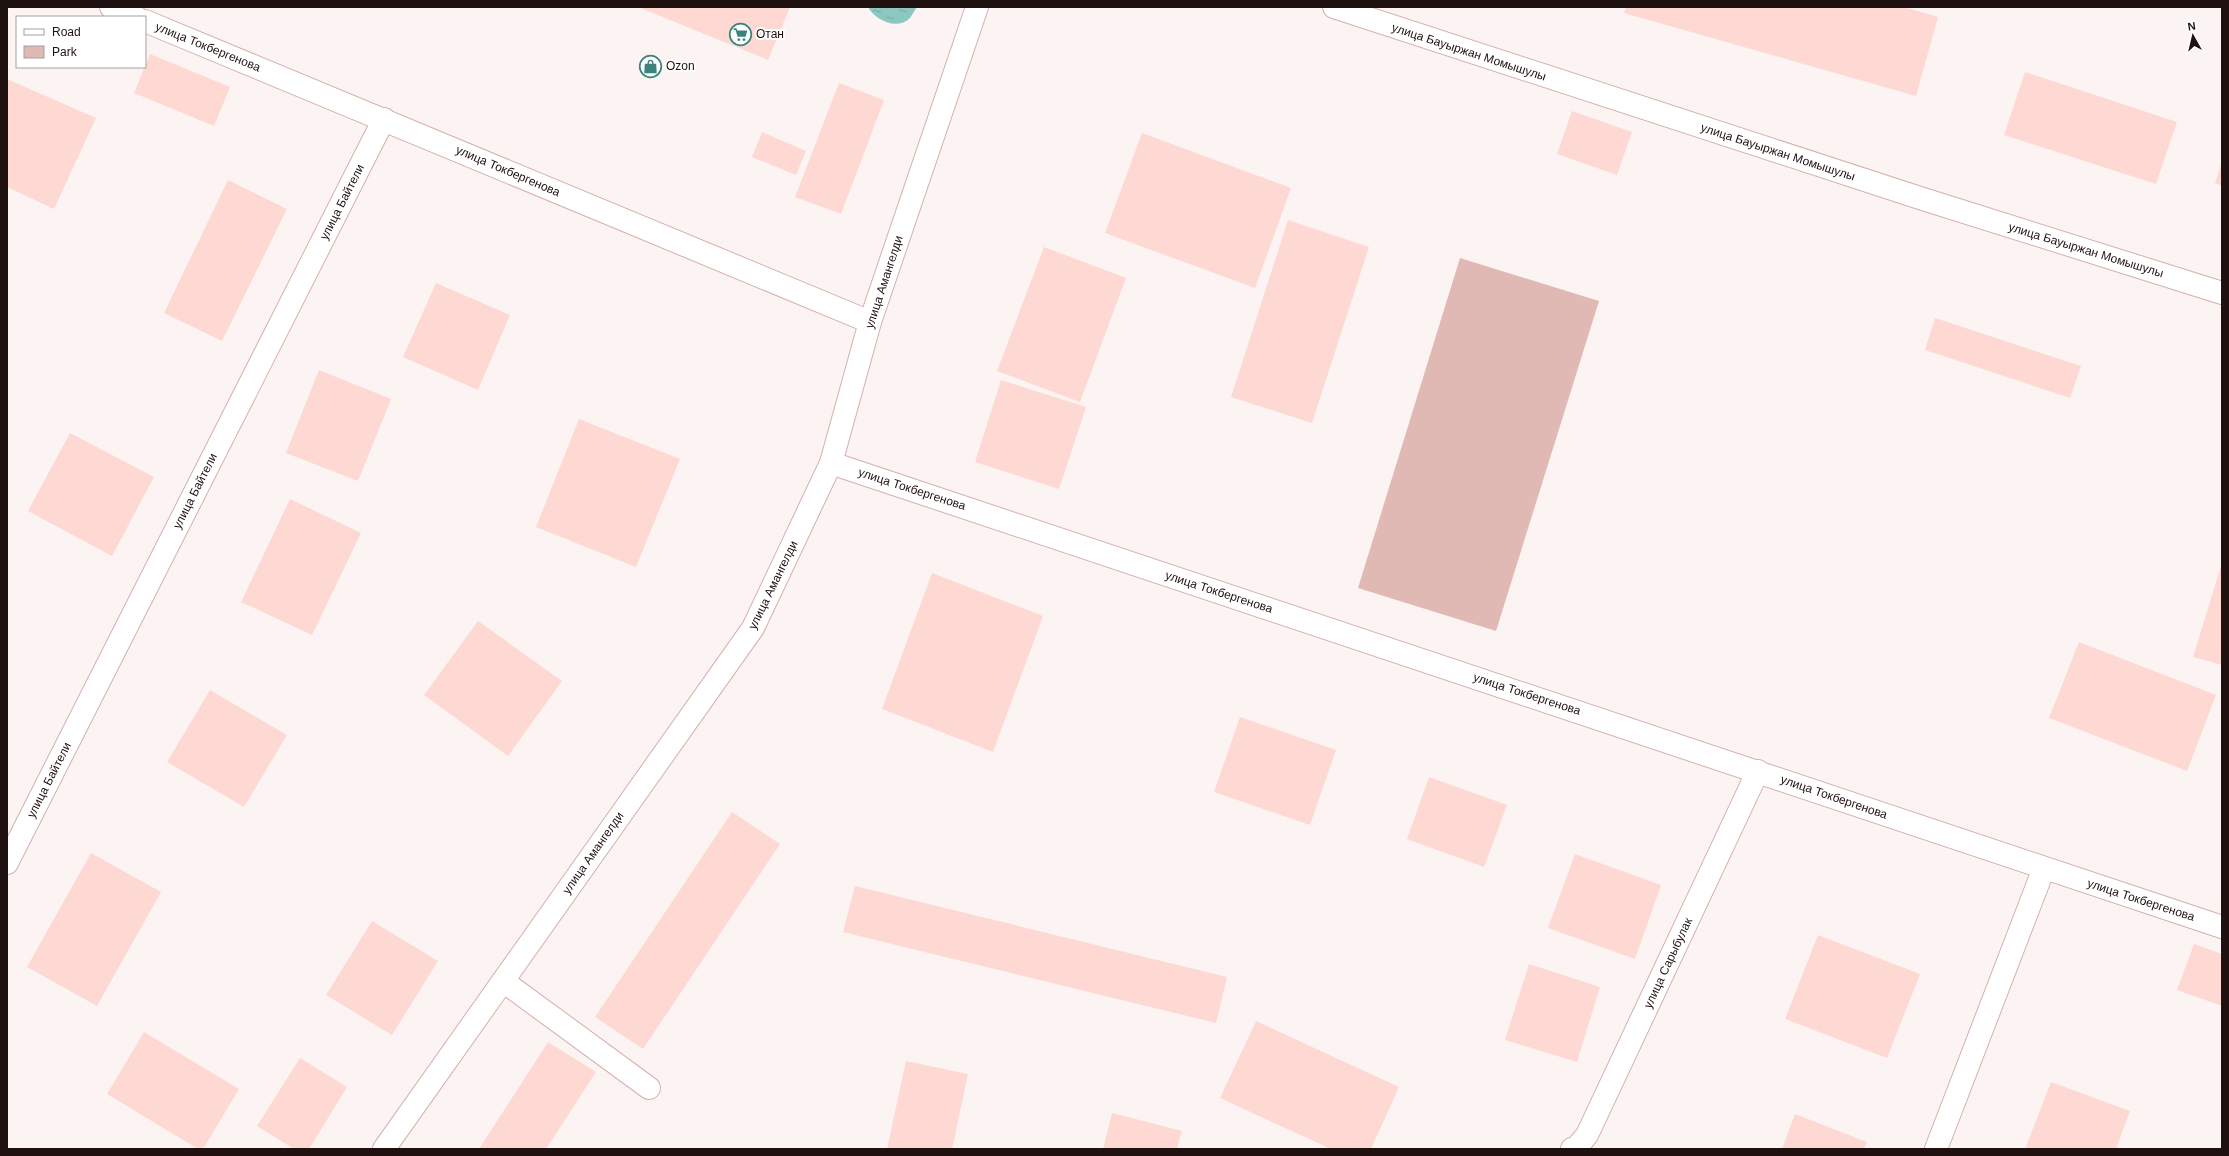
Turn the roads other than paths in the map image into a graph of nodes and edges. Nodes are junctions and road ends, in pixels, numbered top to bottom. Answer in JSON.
{"nodes":[{"id":1,"x":111,"y":7,"type":"edge"},
{"id":2,"x":977,"y":7,"type":"edge"},
{"id":3,"x":1334,"y":7,"type":"edge"},
{"id":4,"x":134,"y":16,"type":"edge"},
{"id":5,"x":146,"y":21,"type":"edge"},
{"id":6,"x":384,"y":119,"type":"junction"},
{"id":7,"x":2222,"y":293,"type":"edge"},
{"id":8,"x":870,"y":322,"type":"junction"},
{"id":9,"x":831,"y":463,"type":"junction"},
{"id":10,"x":1758,"y":771,"type":"junction"},
{"id":11,"x":7,"y":863,"type":"edge"},
{"id":12,"x":2044,"y":868,"type":"junction"},
{"id":13,"x":2222,"y":927,"type":"edge"},
{"id":14,"x":503,"y":981,"type":"junction"},
{"id":15,"x":649,"y":1088,"type":"dead end"},
{"id":16,"x":384,"y":1149,"type":"edge"},
{"id":17,"x":1572,"y":1149,"type":"edge"},
{"id":18,"x":1936,"y":1149,"type":"edge"}],
"edges":[{"from":1,"to":4,"type":"street"},
{"from":2,"to":8,"type":"street","name":"улица Амангелди"},
{"from":3,"to":7,"type":"street","name":"улица Бауыржан Момышулы"},
{"from":5,"to":6,"type":"street","name":"улица Токбергенова"},
{"from":6,"to":8,"type":"street","name":"улица Токбергенова"},
{"from":6,"to":11,"type":"street","name":"улица Байтели"},
{"from":8,"to":9,"type":"street","name":"улица Амангелди"},
{"from":9,"to":10,"type":"street","name":"улица Токбергенова"},
{"from":9,"to":14,"type":"street","name":"улица Амангелди"},
{"from":10,"to":12,"type":"street","name":"улица Токбергенова"},
{"from":10,"to":17,"type":"street","name":"улица Сарыбулак"},
{"from":12,"to":13,"type":"street","name":"улица Токбергенова"},
{"from":12,"to":18,"type":"street"},
{"from":14,"to":15,"type":"street"},
{"from":14,"to":16,"type":"street","name":"улица Амангелди"}]}
